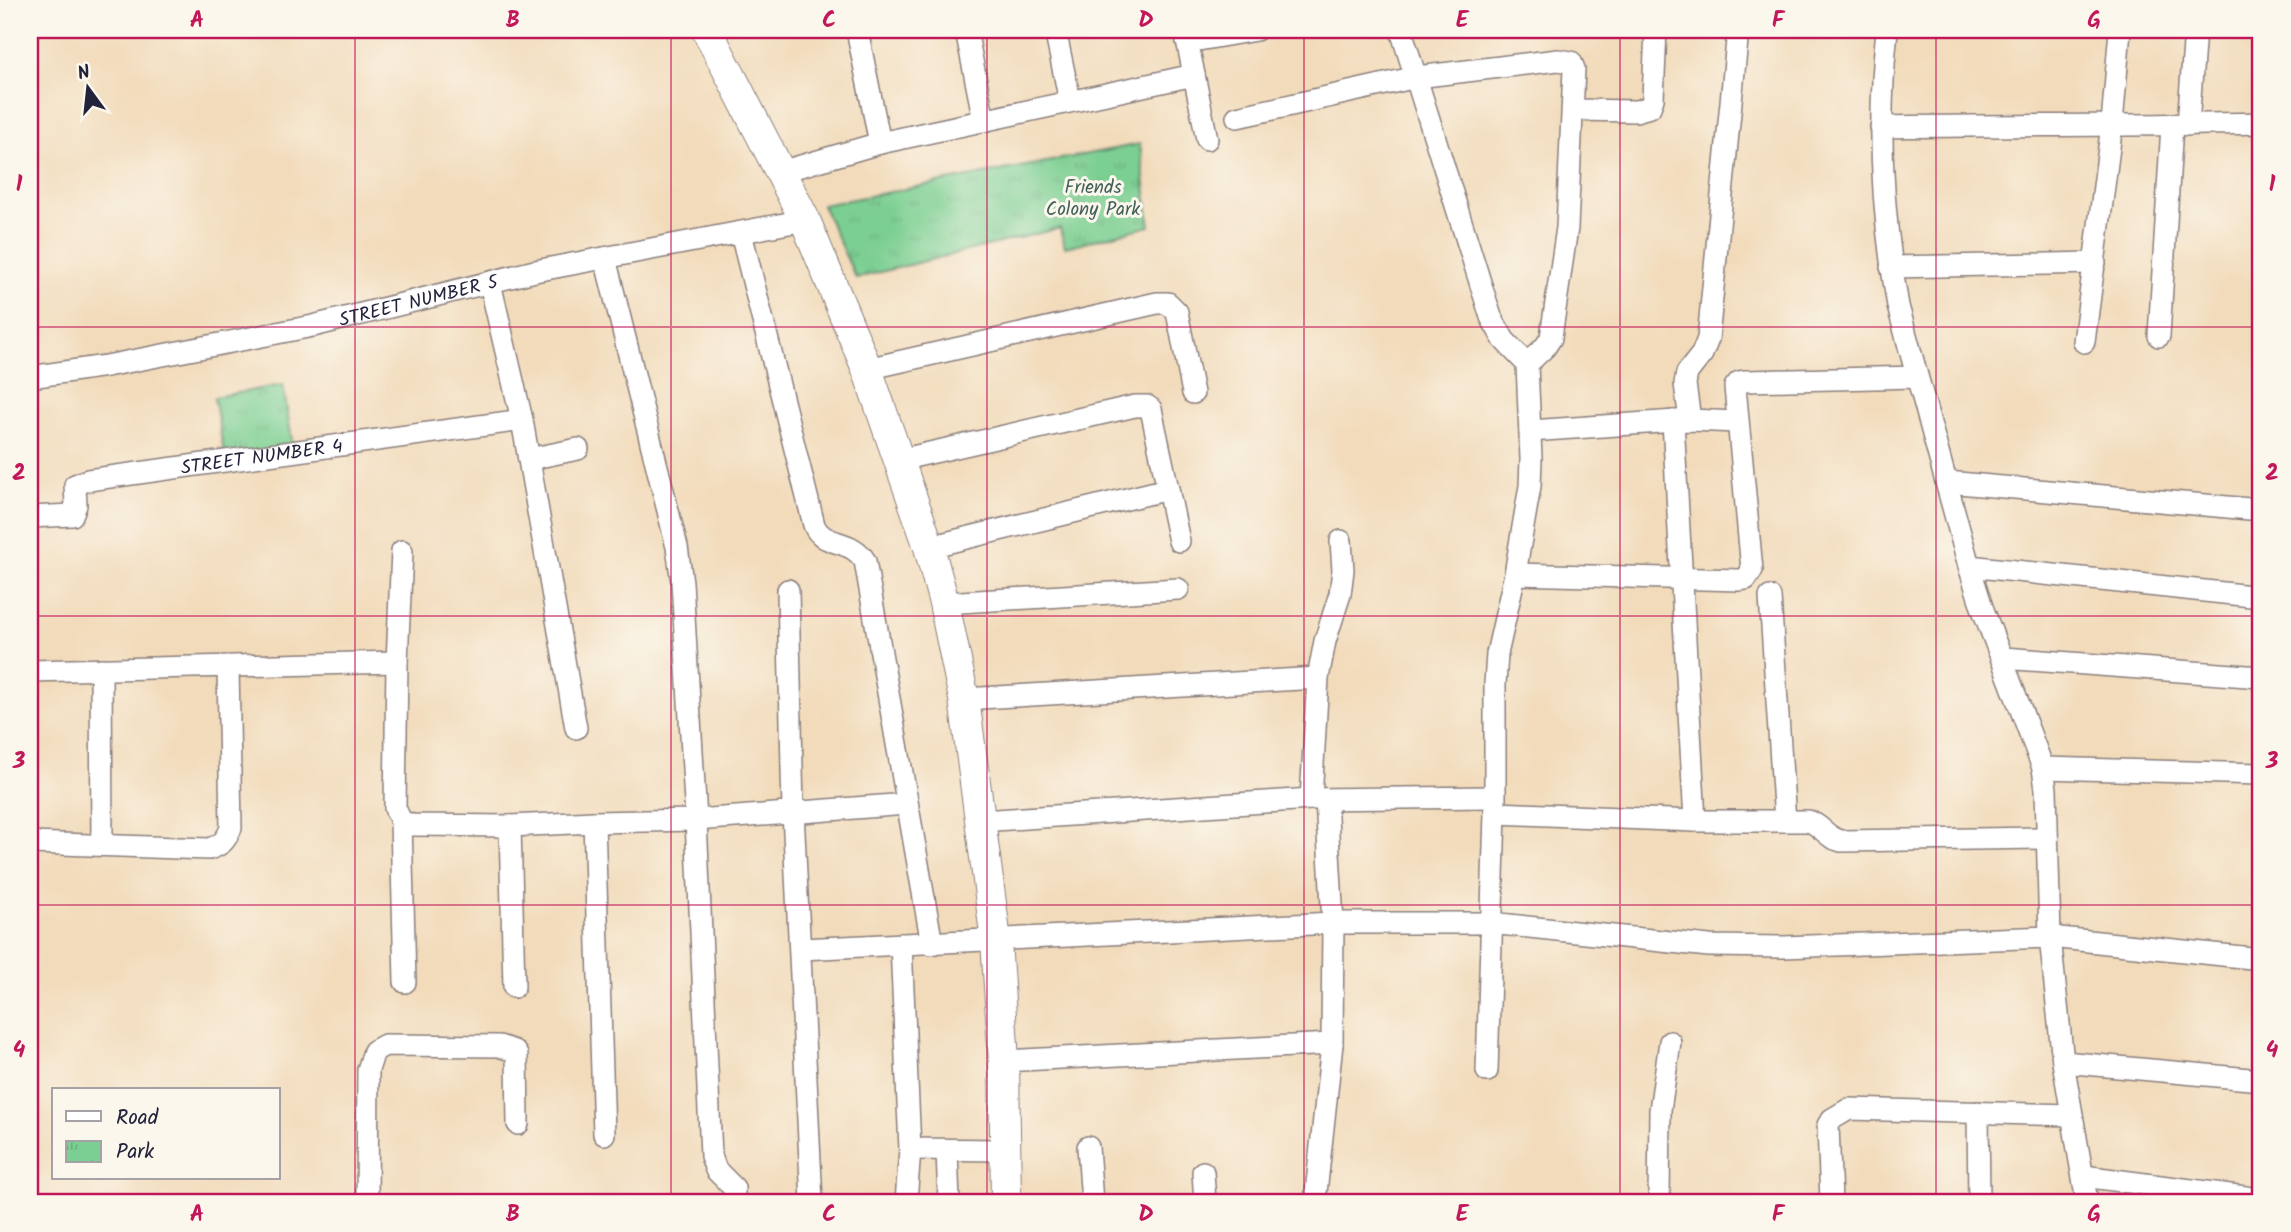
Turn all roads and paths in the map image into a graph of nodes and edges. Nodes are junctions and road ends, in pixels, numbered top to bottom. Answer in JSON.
{"nodes":[{"id":1,"x":707,"y":30,"type":"edge"},
{"id":2,"x":857,"y":30,"type":"edge"},
{"id":3,"x":966,"y":30,"type":"edge"},
{"id":4,"x":1055,"y":30,"type":"edge"},
{"id":5,"x":1256,"y":30,"type":"edge"},
{"id":6,"x":1401,"y":30,"type":"edge"},
{"id":7,"x":1656,"y":30,"type":"edge"},
{"id":8,"x":1738,"y":30,"type":"edge"},
{"id":9,"x":1887,"y":30,"type":"edge"},
{"id":10,"x":2120,"y":30,"type":"edge"},
{"id":11,"x":2194,"y":30,"type":"edge"},
{"id":12,"x":1186,"y":36,"type":"edge"},
{"id":13,"x":1194,"y":75,"type":"junction"},
{"id":14,"x":1417,"y":77,"type":"junction"},
{"id":15,"x":1070,"y":101,"type":"junction"},
{"id":16,"x":1573,"y":110,"type":"junction"},
{"id":17,"x":1237,"y":117,"type":"dead end"},
{"id":18,"x":984,"y":121,"type":"junction"},
{"id":19,"x":2261,"y":123,"type":"edge"},
{"id":20,"x":2112,"y":124,"type":"junction"},
{"id":21,"x":2180,"y":125,"type":"junction"},
{"id":22,"x":1881,"y":127,"type":"junction"},
{"id":23,"x":1206,"y":139,"type":"dead end"},
{"id":24,"x":880,"y":143,"type":"junction"},
{"id":25,"x":780,"y":172,"type":"junction"},
{"id":26,"x":805,"y":220,"type":"junction"},
{"id":27,"x":741,"y":233,"type":"junction"},
{"id":28,"x":605,"y":258,"type":"junction"},
{"id":29,"x":2095,"y":263,"type":"junction"},
{"id":30,"x":1891,"y":267,"type":"junction"},
{"id":31,"x":490,"y":283,"type":"junction"},
{"id":32,"x":2158,"y":336,"type":"dead end"},
{"id":33,"x":2084,"y":342,"type":"dead end"},
{"id":34,"x":1527,"y":364,"type":"junction"},
{"id":35,"x":867,"y":369,"type":"junction"},
{"id":36,"x":30,"y":377,"type":"edge"},
{"id":37,"x":1917,"y":377,"type":"junction"},
{"id":38,"x":1193,"y":393,"type":"dead end"},
{"id":39,"x":522,"y":420,"type":"junction"},
{"id":40,"x":1681,"y":420,"type":"junction"},
{"id":41,"x":1737,"y":422,"type":"junction"},
{"id":42,"x":1530,"y":431,"type":"junction"},
{"id":43,"x":578,"y":449,"type":"dead end"},
{"id":44,"x":529,"y":459,"type":"junction"},
{"id":45,"x":899,"y":460,"type":"junction"},
{"id":46,"x":1947,"y":482,"type":"junction"},
{"id":47,"x":1168,"y":489,"type":"junction"},
{"id":48,"x":2261,"y":510,"type":"edge"},
{"id":49,"x":30,"y":517,"type":"edge"},
{"id":50,"x":1179,"y":541,"type":"dead end"},
{"id":51,"x":1341,"y":541,"type":"dead end"},
{"id":52,"x":929,"y":547,"type":"junction"},
{"id":53,"x":402,"y":551,"type":"dead end"},
{"id":54,"x":1969,"y":566,"type":"junction"},
{"id":55,"x":1515,"y":574,"type":"junction"},
{"id":56,"x":1682,"y":580,"type":"junction"},
{"id":57,"x":1178,"y":589,"type":"dead end"},
{"id":58,"x":788,"y":590,"type":"dead end"},
{"id":59,"x":1770,"y":597,"type":"dead end"},
{"id":60,"x":2261,"y":597,"type":"edge"},
{"id":61,"x":944,"y":603,"type":"junction"},
{"id":62,"x":2003,"y":658,"type":"junction"},
{"id":63,"x":397,"y":662,"type":"junction"},
{"id":64,"x":228,"y":667,"type":"junction"},
{"id":65,"x":101,"y":669,"type":"junction"},
{"id":66,"x":30,"y":671,"type":"edge"},
{"id":67,"x":2261,"y":677,"type":"edge"},
{"id":68,"x":1318,"y":678,"type":"junction"},
{"id":69,"x":964,"y":699,"type":"junction"},
{"id":70,"x":576,"y":729,"type":"dead end"},
{"id":71,"x":2043,"y":768,"type":"junction"},
{"id":72,"x":2261,"y":774,"type":"edge"},
{"id":73,"x":1319,"y":799,"type":"junction"},
{"id":74,"x":907,"y":804,"type":"junction"},
{"id":75,"x":1494,"y":805,"type":"junction"},
{"id":76,"x":793,"y":812,"type":"junction"},
{"id":77,"x":696,"y":820,"type":"junction"},
{"id":78,"x":401,"y":821,"type":"junction"},
{"id":79,"x":980,"y":821,"type":"junction"},
{"id":80,"x":1695,"y":821,"type":"junction"},
{"id":81,"x":1786,"y":821,"type":"junction"},
{"id":82,"x":594,"y":822,"type":"junction"},
{"id":83,"x":510,"y":826,"type":"junction"},
{"id":84,"x":2047,"y":838,"type":"junction"},
{"id":85,"x":30,"y":843,"type":"edge"},
{"id":86,"x":102,"y":845,"type":"junction"},
{"id":87,"x":1333,"y":923,"type":"junction"},
{"id":88,"x":1490,"y":923,"type":"junction"},
{"id":89,"x":2050,"y":937,"type":"junction"},
{"id":90,"x":996,"y":941,"type":"junction"},
{"id":91,"x":901,"y":944,"type":"junction"},
{"id":92,"x":932,"y":944,"type":"junction"},
{"id":93,"x":801,"y":949,"type":"junction"},
{"id":94,"x":2261,"y":958,"type":"edge"},
{"id":95,"x":405,"y":982,"type":"dead end"},
{"id":96,"x":514,"y":987,"type":"dead end"},
{"id":97,"x":1670,"y":1042,"type":"dead end"},
{"id":98,"x":1332,"y":1044,"type":"junction"},
{"id":99,"x":1004,"y":1061,"type":"junction"},
{"id":100,"x":2063,"y":1062,"type":"junction"},
{"id":101,"x":1487,"y":1071,"type":"dead end"},
{"id":102,"x":2261,"y":1080,"type":"edge"},
{"id":103,"x":1978,"y":1112,"type":"junction"},
{"id":104,"x":2072,"y":1115,"type":"junction"},
{"id":105,"x":518,"y":1124,"type":"dead end"},
{"id":106,"x":604,"y":1134,"type":"dead end"},
{"id":107,"x":1088,"y":1147,"type":"dead end"},
{"id":108,"x":910,"y":1149,"type":"junction"},
{"id":109,"x":947,"y":1150,"type":"junction"},
{"id":110,"x":1004,"y":1150,"type":"junction"},
{"id":111,"x":1203,"y":1172,"type":"dead end"},
{"id":112,"x":2083,"y":1176,"type":"junction"},
{"id":113,"x":2261,"y":1199,"type":"edge"},
{"id":114,"x":367,"y":1202,"type":"edge"},
{"id":115,"x":734,"y":1202,"type":"edge"},
{"id":116,"x":812,"y":1202,"type":"edge"},
{"id":117,"x":906,"y":1202,"type":"edge"},
{"id":118,"x":949,"y":1202,"type":"edge"},
{"id":119,"x":1006,"y":1202,"type":"edge"},
{"id":120,"x":1092,"y":1202,"type":"edge"},
{"id":121,"x":1205,"y":1202,"type":"edge"},
{"id":122,"x":1315,"y":1202,"type":"edge"},
{"id":123,"x":1659,"y":1202,"type":"edge"},
{"id":124,"x":1830,"y":1202,"type":"edge"},
{"id":125,"x":1979,"y":1202,"type":"edge"},
{"id":126,"x":2087,"y":1202,"type":"edge"}],
"edges":[{"from":1,"to":25,"type":"street"},
{"from":2,"to":24,"type":"street"},
{"from":3,"to":18,"type":"street"},
{"from":4,"to":15,"type":"street"},
{"from":5,"to":12,"type":"street"},
{"from":6,"to":14,"type":"street"},
{"from":7,"to":16,"type":"street"},
{"from":8,"to":40,"type":"street"},
{"from":9,"to":22,"type":"street"},
{"from":10,"to":20,"type":"street"},
{"from":11,"to":21,"type":"street"},
{"from":12,"to":13,"type":"street"},
{"from":13,"to":15,"type":"street"},
{"from":13,"to":23,"type":"street"},
{"from":14,"to":16,"type":"street"},
{"from":14,"to":17,"type":"street"},
{"from":14,"to":34,"type":"street"},
{"from":15,"to":18,"type":"street"},
{"from":16,"to":34,"type":"street"},
{"from":18,"to":24,"type":"street"},
{"from":19,"to":21,"type":"street"},
{"from":20,"to":21,"type":"street"},
{"from":20,"to":22,"type":"street"},
{"from":20,"to":29,"type":"street"},
{"from":21,"to":32,"type":"street"},
{"from":22,"to":30,"type":"street"},
{"from":24,"to":25,"type":"street"},
{"from":25,"to":26,"type":"street"},
{"from":26,"to":27,"type":"street","name":"STREET NUMBER 5"},
{"from":26,"to":35,"type":"street"},
{"from":27,"to":28,"type":"street","name":"STREET NUMBER 5"},
{"from":27,"to":74,"type":"street"},
{"from":28,"to":31,"type":"street","name":"STREET NUMBER 5"},
{"from":28,"to":77,"type":"street"},
{"from":29,"to":30,"type":"street"},
{"from":29,"to":33,"type":"street"},
{"from":30,"to":37,"type":"street"},
{"from":31,"to":36,"type":"street","name":"STREET NUMBER 5"},
{"from":31,"to":39,"type":"street"},
{"from":34,"to":42,"type":"street"},
{"from":35,"to":38,"type":"street"},
{"from":35,"to":45,"type":"street"},
{"from":37,"to":41,"type":"street"},
{"from":37,"to":46,"type":"street"},
{"from":39,"to":44,"type":"street"},
{"from":39,"to":49,"type":"street","name":"STREET NUMBER 4"},
{"from":40,"to":41,"type":"street"},
{"from":40,"to":42,"type":"street"},
{"from":40,"to":56,"type":"street"},
{"from":41,"to":56,"type":"street"},
{"from":42,"to":55,"type":"street"},
{"from":43,"to":44,"type":"street"},
{"from":44,"to":70,"type":"street"},
{"from":45,"to":47,"type":"street"},
{"from":45,"to":52,"type":"street"},
{"from":46,"to":48,"type":"street"},
{"from":46,"to":54,"type":"street"},
{"from":47,"to":50,"type":"street"},
{"from":47,"to":52,"type":"street"},
{"from":51,"to":68,"type":"street"},
{"from":52,"to":61,"type":"street"},
{"from":53,"to":63,"type":"street"},
{"from":54,"to":60,"type":"street"},
{"from":54,"to":62,"type":"street"},
{"from":55,"to":56,"type":"street"},
{"from":55,"to":75,"type":"street"},
{"from":56,"to":80,"type":"street"},
{"from":57,"to":61,"type":"street"},
{"from":58,"to":76,"type":"street"},
{"from":59,"to":81,"type":"street"},
{"from":61,"to":69,"type":"street"},
{"from":62,"to":67,"type":"street"},
{"from":62,"to":71,"type":"street"},
{"from":63,"to":64,"type":"street"},
{"from":63,"to":78,"type":"street"},
{"from":64,"to":65,"type":"street"},
{"from":64,"to":86,"type":"street"},
{"from":65,"to":66,"type":"street"},
{"from":65,"to":86,"type":"street"},
{"from":68,"to":69,"type":"street"},
{"from":68,"to":73,"type":"street"},
{"from":69,"to":79,"type":"street"},
{"from":71,"to":72,"type":"street"},
{"from":71,"to":84,"type":"street"},
{"from":73,"to":75,"type":"street"},
{"from":73,"to":79,"type":"street"},
{"from":73,"to":87,"type":"street"},
{"from":74,"to":76,"type":"street"},
{"from":74,"to":92,"type":"street"},
{"from":75,"to":80,"type":"street"},
{"from":75,"to":88,"type":"street"},
{"from":76,"to":77,"type":"street"},
{"from":76,"to":93,"type":"street"},
{"from":77,"to":82,"type":"street"},
{"from":77,"to":115,"type":"street"},
{"from":78,"to":83,"type":"street"},
{"from":78,"to":95,"type":"street"},
{"from":79,"to":90,"type":"street"},
{"from":80,"to":81,"type":"street"},
{"from":81,"to":84,"type":"street"},
{"from":82,"to":83,"type":"street"},
{"from":82,"to":106,"type":"street"},
{"from":83,"to":96,"type":"street"},
{"from":84,"to":89,"type":"street"},
{"from":85,"to":86,"type":"street"},
{"from":87,"to":88,"type":"street"},
{"from":87,"to":90,"type":"street"},
{"from":87,"to":98,"type":"street"},
{"from":88,"to":89,"type":"street"},
{"from":88,"to":101,"type":"street"},
{"from":89,"to":94,"type":"street"},
{"from":89,"to":100,"type":"street"},
{"from":90,"to":92,"type":"street"},
{"from":90,"to":99,"type":"street"},
{"from":91,"to":92,"type":"street"},
{"from":91,"to":93,"type":"street"},
{"from":91,"to":108,"type":"street"},
{"from":93,"to":116,"type":"street"},
{"from":97,"to":123,"type":"street"},
{"from":98,"to":99,"type":"street"},
{"from":98,"to":122,"type":"street"},
{"from":99,"to":110,"type":"street"},
{"from":100,"to":102,"type":"street"},
{"from":100,"to":104,"type":"street"},
{"from":103,"to":104,"type":"street"},
{"from":103,"to":124,"type":"street"},
{"from":103,"to":125,"type":"street"},
{"from":104,"to":112,"type":"street"},
{"from":105,"to":114,"type":"street"},
{"from":107,"to":120,"type":"street"},
{"from":108,"to":109,"type":"street"},
{"from":108,"to":117,"type":"street"},
{"from":109,"to":110,"type":"street"},
{"from":109,"to":118,"type":"street"},
{"from":110,"to":119,"type":"street"},
{"from":111,"to":121,"type":"street"},
{"from":112,"to":113,"type":"street"},
{"from":112,"to":126,"type":"street"}]}
